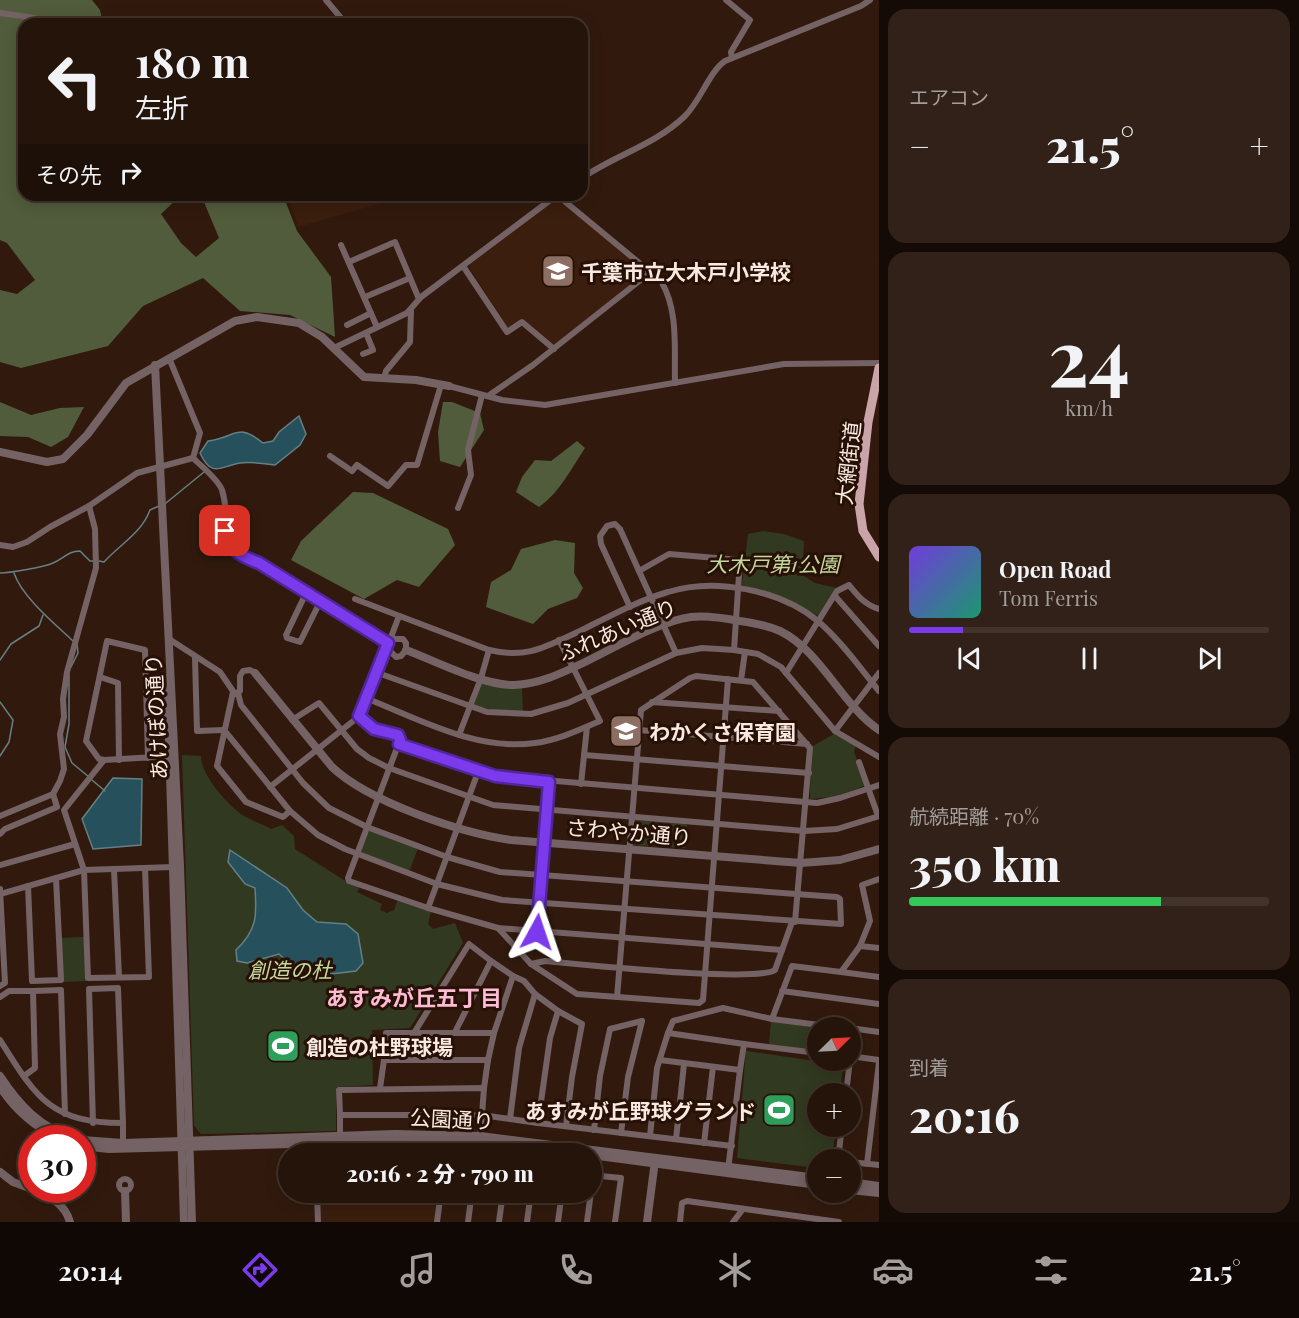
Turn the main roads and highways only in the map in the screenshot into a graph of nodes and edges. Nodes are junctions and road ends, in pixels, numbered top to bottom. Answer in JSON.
{"nodes":[{"id":1,"x":879,"y":368,"type":"edge"},
{"id":2,"x":879,"y":557,"type":"edge"}],
"edges":[{"from":1,"to":2,"type":"main road","name":"大網街道"}]}
